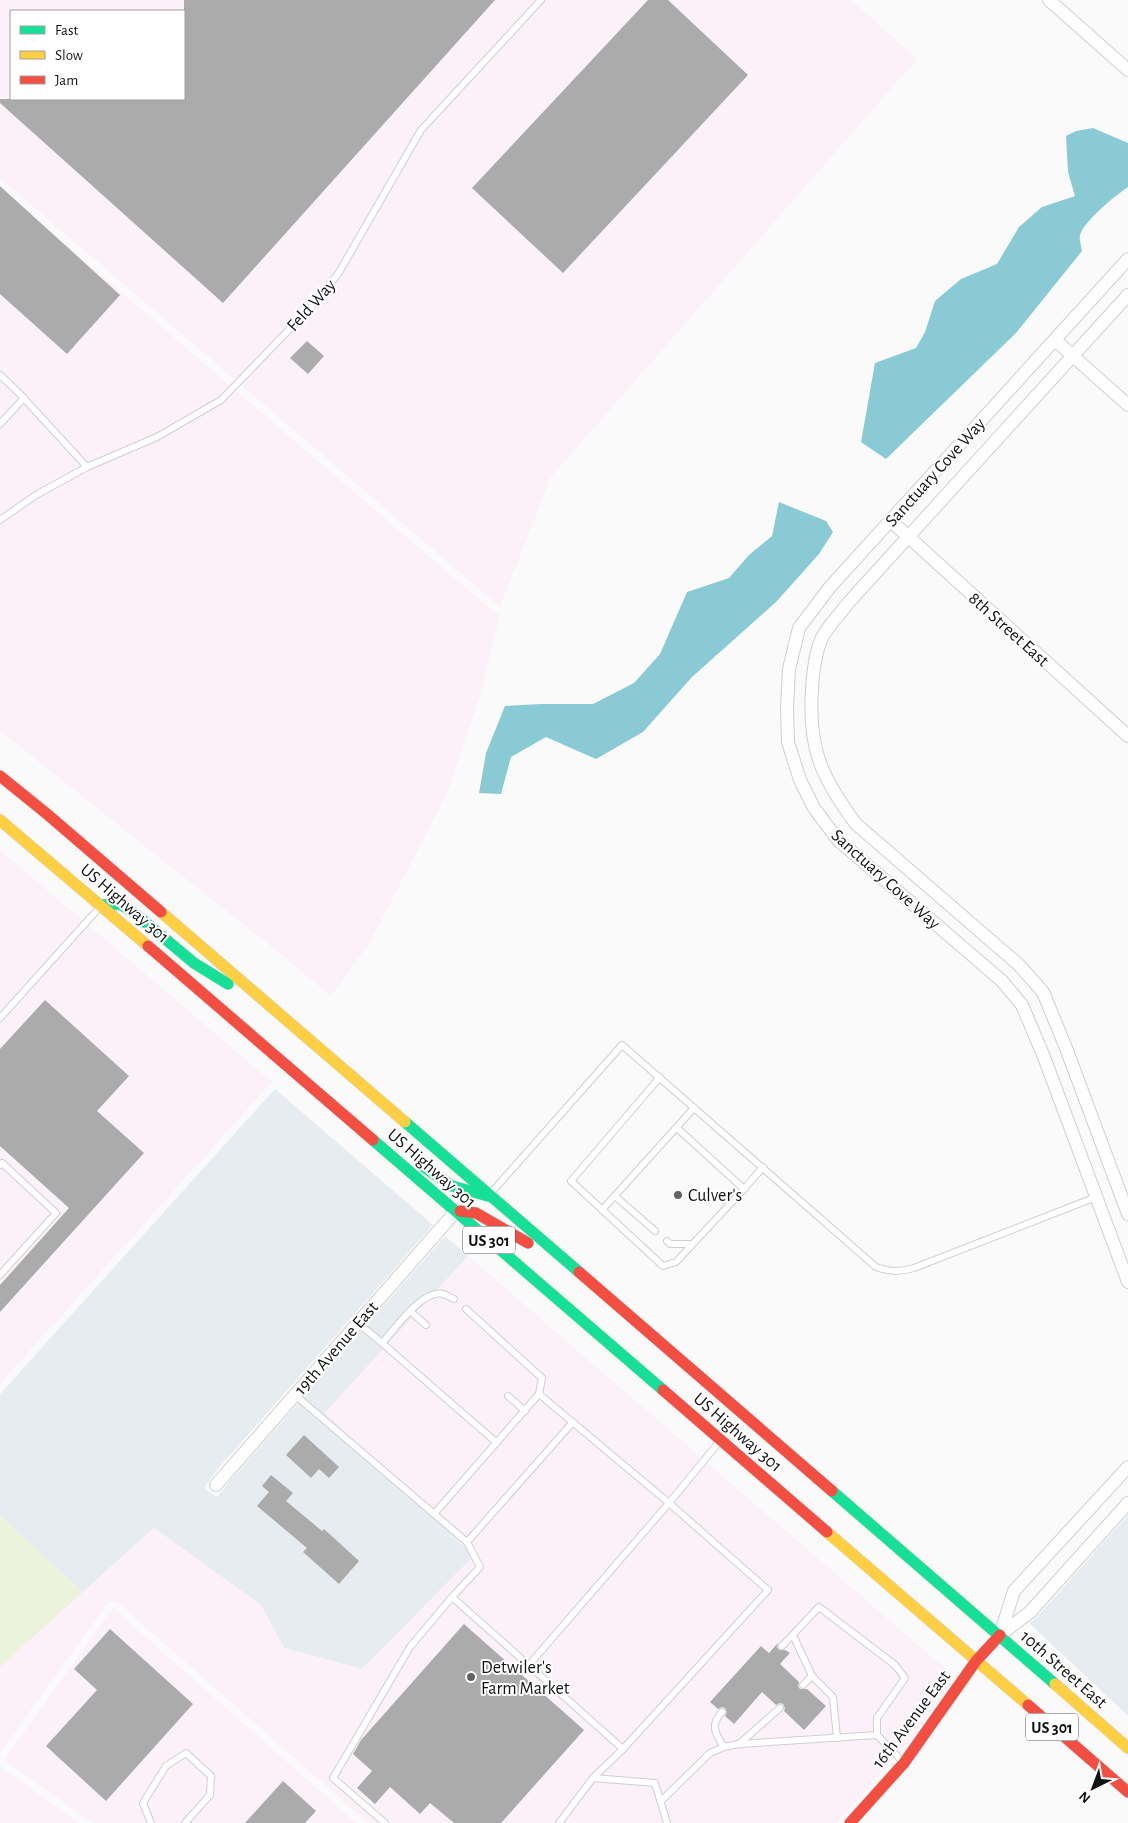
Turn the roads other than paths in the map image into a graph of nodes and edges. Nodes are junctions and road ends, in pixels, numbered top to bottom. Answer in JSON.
{"nodes":[{"id":1,"x":541,"y":0,"type":"edge"},
{"id":2,"x":1049,"y":0,"type":"edge"},
{"id":3,"x":1128,"y":70,"type":"edge"},
{"id":4,"x":1128,"y":259,"type":"edge"},
{"id":5,"x":1128,"y":295,"type":"edge"},
{"id":6,"x":1055,"y":340,"type":"junction"},
{"id":7,"x":1073,"y":356,"type":"junction"},
{"id":8,"x":0,"y":375,"type":"edge"},
{"id":9,"x":24,"y":398,"type":"junction"},
{"id":10,"x":1128,"y":406,"type":"edge"},
{"id":11,"x":0,"y":424,"type":"edge"},
{"id":12,"x":87,"y":467,"type":"junction"},
{"id":13,"x":0,"y":520,"type":"edge"},
{"id":14,"x":890,"y":521,"type":"junction"},
{"id":15,"x":908,"y":538,"type":"junction"},
{"id":16,"x":1128,"y":736,"type":"edge"},
{"id":17,"x":0,"y":776,"type":"edge"},
{"id":18,"x":0,"y":820,"type":"edge"},
{"id":19,"x":101,"y":905,"type":"junction"},
{"id":20,"x":276,"y":1013,"type":"junction"},
{"id":21,"x":0,"y":1018,"type":"edge"},
{"id":22,"x":660,"y":1077,"type":"junction"},
{"id":23,"x":334,"y":1107,"type":"junction"},
{"id":24,"x":694,"y":1108,"type":"junction"},
{"id":25,"x":358,"y":1112,"type":"dead end"},
{"id":26,"x":677,"y":1128,"type":"junction"},
{"id":27,"x":416,"y":1160,"type":"dead end"},
{"id":28,"x":0,"y":1165,"type":"edge"},
{"id":29,"x":763,"y":1168,"type":"junction"},
{"id":30,"x":744,"y":1189,"type":"junction"},
{"id":31,"x":488,"y":1196,"type":"junction"},
{"id":32,"x":615,"y":1196,"type":"junction"},
{"id":33,"x":1096,"y":1196,"type":"junction"},
{"id":34,"x":602,"y":1210,"type":"junction"},
{"id":35,"x":456,"y":1212,"type":"junction"},
{"id":36,"x":1128,"y":1214,"type":"edge"},
{"id":37,"x":655,"y":1231,"type":"dead end"},
{"id":38,"x":667,"y":1241,"type":"dead end"},
{"id":39,"x":692,"y":1244,"type":"junction"},
{"id":40,"x":577,"y":1272,"type":"junction"},
{"id":41,"x":0,"y":1275,"type":"edge"},
{"id":42,"x":1128,"y":1282,"type":"edge"},
{"id":43,"x":454,"y":1299,"type":"dead end"},
{"id":44,"x":466,"y":1309,"type":"dead end"},
{"id":45,"x":410,"y":1312,"type":"junction"},
{"id":46,"x":358,"y":1322,"type":"junction"},
{"id":47,"x":426,"y":1325,"type":"dead end"},
{"id":48,"x":382,"y":1343,"type":"junction"},
{"id":49,"x":539,"y":1394,"type":"junction"},
{"id":50,"x":294,"y":1395,"type":"junction"},
{"id":51,"x":508,"y":1396,"type":"dead end"},
{"id":52,"x":525,"y":1410,"type":"junction"},
{"id":53,"x":573,"y":1422,"type":"junction"},
{"id":54,"x":721,"y":1440,"type":"junction"},
{"id":55,"x":496,"y":1443,"type":"junction"},
{"id":56,"x":1128,"y":1466,"type":"edge"},
{"id":57,"x":216,"y":1486,"type":"dead end"},
{"id":58,"x":668,"y":1503,"type":"junction"},
{"id":59,"x":1128,"y":1503,"type":"edge"},
{"id":60,"x":434,"y":1514,"type":"junction"},
{"id":61,"x":467,"y":1542,"type":"junction"},
{"id":62,"x":452,"y":1597,"type":"junction"},
{"id":63,"x":793,"y":1635,"type":"junction"},
{"id":64,"x":1000,"y":1636,"type":"junction"},
{"id":65,"x":782,"y":1646,"type":"dead end"},
{"id":66,"x":976,"y":1661,"type":"junction"},
{"id":67,"x":529,"y":1665,"type":"junction"},
{"id":68,"x":812,"y":1676,"type":"junction"},
{"id":69,"x":803,"y":1685,"type":"dead end"},
{"id":70,"x":780,"y":1708,"type":"dead end"},
{"id":71,"x":722,"y":1712,"type":"dead end"},
{"id":72,"x":1128,"y":1729,"type":"edge"},
{"id":73,"x":877,"y":1735,"type":"junction"},
{"id":74,"x":837,"y":1738,"type":"junction"},
{"id":75,"x":739,"y":1744,"type":"junction"},
{"id":76,"x":1123,"y":1744,"type":"edge"},
{"id":77,"x":724,"y":1747,"type":"junction"},
{"id":78,"x":623,"y":1749,"type":"junction"},
{"id":79,"x":904,"y":1763,"type":"junction"},
{"id":80,"x":593,"y":1778,"type":"junction"},
{"id":81,"x":1128,"y":1792,"type":"edge"},
{"id":82,"x":661,"y":1801,"type":"junction"},
{"id":83,"x":151,"y":1823,"type":"edge"},
{"id":84,"x":185,"y":1823,"type":"edge"},
{"id":85,"x":385,"y":1823,"type":"edge"},
{"id":86,"x":559,"y":1823,"type":"edge"},
{"id":87,"x":666,"y":1823,"type":"edge"},
{"id":88,"x":850,"y":1823,"type":"edge"}],
"edges":[{"from":1,"to":12,"type":"lane","name":"Feld Way"},
{"from":2,"to":3,"type":"street"},
{"from":4,"to":6,"type":"street","name":"Sanctuary Cove Way"},
{"from":5,"to":7,"type":"street","name":"Sanctuary Cove Way"},
{"from":6,"to":7,"type":"street"},
{"from":6,"to":14,"type":"street","name":"Sanctuary Cove Way"},
{"from":7,"to":10,"type":"street"},
{"from":7,"to":15,"type":"street","name":"Sanctuary Cove Way"},
{"from":8,"to":9,"type":"lane"},
{"from":9,"to":11,"type":"lane"},
{"from":9,"to":12,"type":"lane"},
{"from":12,"to":13,"type":"lane","name":"Feld Way"},
{"from":14,"to":15,"type":"street","name":"8th Street East"},
{"from":14,"to":33,"type":"street","name":"Sanctuary Cove Way"},
{"from":15,"to":16,"type":"street","name":"8th Street East"},
{"from":15,"to":36,"type":"street","name":"Sanctuary Cove Way"},
{"from":17,"to":20,"type":"main road","number":"US 301"},
{"from":18,"to":19,"type":"main road","name":"US Highway 301","number":"US 301"},
{"from":19,"to":20,"type":"main road"},
{"from":19,"to":21,"type":"lane"},
{"from":19,"to":23,"type":"main road","name":"US Highway 301","number":"US 301"},
{"from":20,"to":31,"type":"main road","number":"US 301"},
{"from":22,"to":24,"type":"lane"},
{"from":22,"to":31,"type":"lane"},
{"from":22,"to":34,"type":"lane"},
{"from":23,"to":25,"type":"main road"},
{"from":23,"to":35,"type":"main road","name":"US Highway 301","number":"US 301"},
{"from":24,"to":26,"type":"lane"},
{"from":24,"to":29,"type":"lane"},
{"from":26,"to":30,"type":"lane"},
{"from":26,"to":32,"type":"lane"},
{"from":27,"to":31,"type":"main road"},
{"from":28,"to":41,"type":"lane"},
{"from":29,"to":30,"type":"lane"},
{"from":29,"to":33,"type":"lane"},
{"from":30,"to":39,"type":"lane"},
{"from":31,"to":40,"type":"main road","number":"US 301"},
{"from":32,"to":34,"type":"lane"},
{"from":32,"to":37,"type":"lane"},
{"from":33,"to":42,"type":"street","name":"Sanctuary Cove Way"},
{"from":34,"to":39,"type":"lane"},
{"from":35,"to":40,"type":"main road"},
{"from":35,"to":46,"type":"street","name":"19th Avenue East"},
{"from":35,"to":54,"type":"main road","name":"US Highway 301","number":"US 301"},
{"from":38,"to":39,"type":"lane"},
{"from":40,"to":64,"type":"main road","number":"US 301"},
{"from":43,"to":45,"type":"lane"},
{"from":44,"to":49,"type":"lane"},
{"from":45,"to":47,"type":"lane"},
{"from":45,"to":48,"type":"lane"},
{"from":46,"to":48,"type":"lane"},
{"from":46,"to":50,"type":"street","name":"19th Avenue East"},
{"from":48,"to":55,"type":"lane"},
{"from":49,"to":52,"type":"lane"},
{"from":49,"to":53,"type":"lane"},
{"from":50,"to":57,"type":"street","name":"19th Avenue East"},
{"from":50,"to":60,"type":"lane"},
{"from":51,"to":52,"type":"lane"},
{"from":52,"to":55,"type":"lane"},
{"from":53,"to":58,"type":"lane"},
{"from":53,"to":61,"type":"lane"},
{"from":54,"to":58,"type":"lane"},
{"from":54,"to":66,"type":"main road","name":"US Highway 301","number":"US 301"},
{"from":55,"to":60,"type":"lane"},
{"from":56,"to":64,"type":"street"},
{"from":58,"to":67,"type":"lane"},
{"from":58,"to":78,"type":"lane"},
{"from":59,"to":64,"type":"street"},
{"from":60,"to":61,"type":"lane"},
{"from":61,"to":62,"type":"lane"},
{"from":62,"to":67,"type":"lane"},
{"from":62,"to":85,"type":"lane"},
{"from":63,"to":65,"type":"lane"},
{"from":63,"to":68,"type":"lane"},
{"from":63,"to":73,"type":"lane"},
{"from":64,"to":66,"type":"main road","name":"16th Avenue East"},
{"from":64,"to":76,"type":"main road","name":"10th Street East","number":"US 301"},
{"from":66,"to":79,"type":"main road","name":"16th Avenue East"},
{"from":66,"to":81,"type":"main road","number":"US 301"},
{"from":67,"to":78,"type":"lane"},
{"from":68,"to":69,"type":"lane"},
{"from":68,"to":74,"type":"lane"},
{"from":70,"to":75,"type":"lane"},
{"from":71,"to":77,"type":"lane"},
{"from":72,"to":76,"type":"street"},
{"from":73,"to":74,"type":"lane"},
{"from":73,"to":79,"type":"lane"},
{"from":74,"to":75,"type":"lane"},
{"from":75,"to":77,"type":"lane"},
{"from":77,"to":82,"type":"lane"},
{"from":78,"to":80,"type":"lane"},
{"from":79,"to":88,"type":"main road","name":"16th Avenue East"},
{"from":80,"to":82,"type":"lane"},
{"from":80,"to":86,"type":"lane"},
{"from":82,"to":87,"type":"lane"},
{"from":83,"to":84,"type":"lane"}]}
